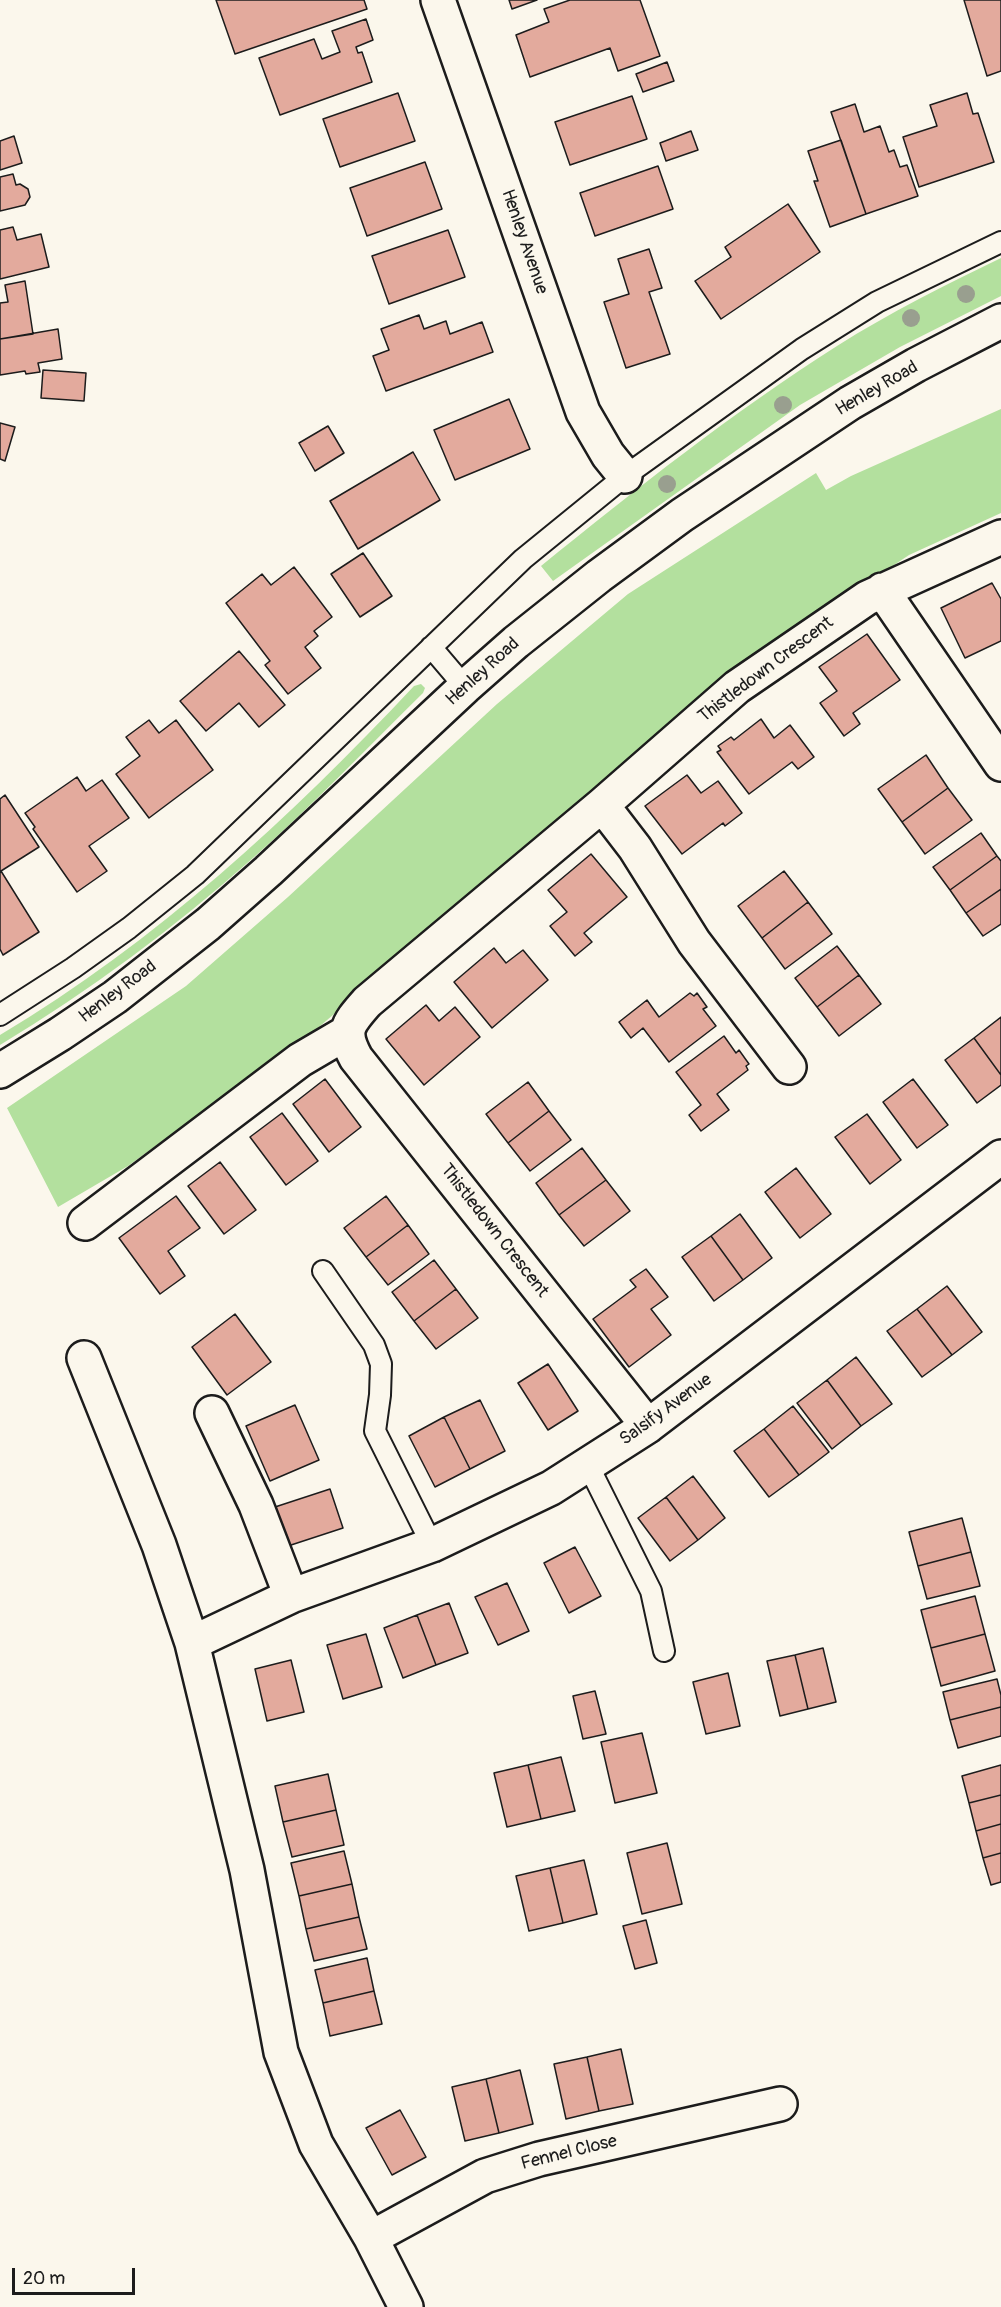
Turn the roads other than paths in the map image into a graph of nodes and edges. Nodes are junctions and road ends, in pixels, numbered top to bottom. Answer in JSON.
{"nodes":[{"id":1,"x":438,"y":0,"type":"edge"},
{"id":2,"x":1001,"y":242,"type":"edge"},
{"id":3,"x":1001,"y":321,"type":"edge"},
{"id":4,"x":625,"y":476,"type":"junction"},
{"id":5,"x":1001,"y":537,"type":"edge"},
{"id":6,"x":882,"y":590,"type":"junction"},
{"id":7,"x":431,"y":646,"type":"junction"},
{"id":8,"x":465,"y":687,"type":"junction"},
{"id":9,"x":1001,"y":764,"type":"edge"},
{"id":10,"x":602,"y":805,"type":"junction"},
{"id":11,"x":0,"y":1015,"type":"edge"},
{"id":12,"x":346,"y":1033,"type":"junction"},
{"id":13,"x":789,"y":1067,"type":"dead end"},
{"id":14,"x":0,"y":1071,"type":"edge"},
{"id":15,"x":1001,"y":1157,"type":"edge"},
{"id":16,"x":85,"y":1223,"type":"dead end"},
{"id":17,"x":323,"y":1271,"type":"dead end"},
{"id":18,"x":84,"y":1358,"type":"dead end"},
{"id":19,"x":212,"y":1413,"type":"dead end"},
{"id":20,"x":648,"y":1426,"type":"junction"},
{"id":21,"x":588,"y":1465,"type":"junction"},
{"id":22,"x":432,"y":1545,"type":"junction"},
{"id":23,"x":291,"y":1596,"type":"junction"},
{"id":24,"x":192,"y":1643,"type":"junction"},
{"id":25,"x":664,"y":1651,"type":"dead end"},
{"id":26,"x":780,"y":2104,"type":"dead end"},
{"id":27,"x":371,"y":2238,"type":"junction"},
{"id":28,"x":406,"y":2307,"type":"edge"}],
"edges":[{"from":1,"to":4,"type":"street","name":"Henley Avenue"},
{"from":2,"to":4,"type":"lane"},
{"from":3,"to":8,"type":"street","name":"Henley Road"},
{"from":4,"to":7,"type":"lane"},
{"from":5,"to":6,"type":"street","name":"Thistledown Crescent"},
{"from":6,"to":9,"type":"street"},
{"from":6,"to":10,"type":"street","name":"Thistledown Crescent"},
{"from":7,"to":8,"type":"lane"},
{"from":7,"to":11,"type":"lane"},
{"from":8,"to":14,"type":"street","name":"Henley Road"},
{"from":10,"to":12,"type":"street","name":"Thistledown Crescent"},
{"from":10,"to":13,"type":"street"},
{"from":12,"to":16,"type":"street","name":"Thistledown Crescent"},
{"from":12,"to":20,"type":"street","name":"Thistledown Crescent"},
{"from":15,"to":20,"type":"street","name":"Salsify Avenue"},
{"from":17,"to":22,"type":"lane"},
{"from":18,"to":24,"type":"street"},
{"from":19,"to":23,"type":"street"},
{"from":20,"to":21,"type":"street","name":"Salsify Avenue"},
{"from":21,"to":22,"type":"street","name":"Salsify Avenue"},
{"from":21,"to":25,"type":"lane"},
{"from":22,"to":23,"type":"street","name":"Salsify Avenue"},
{"from":23,"to":24,"type":"street","name":"Salsify Avenue"},
{"from":24,"to":27,"type":"street"},
{"from":26,"to":27,"type":"street","name":"Fennel Close"},
{"from":27,"to":28,"type":"street"}]}
